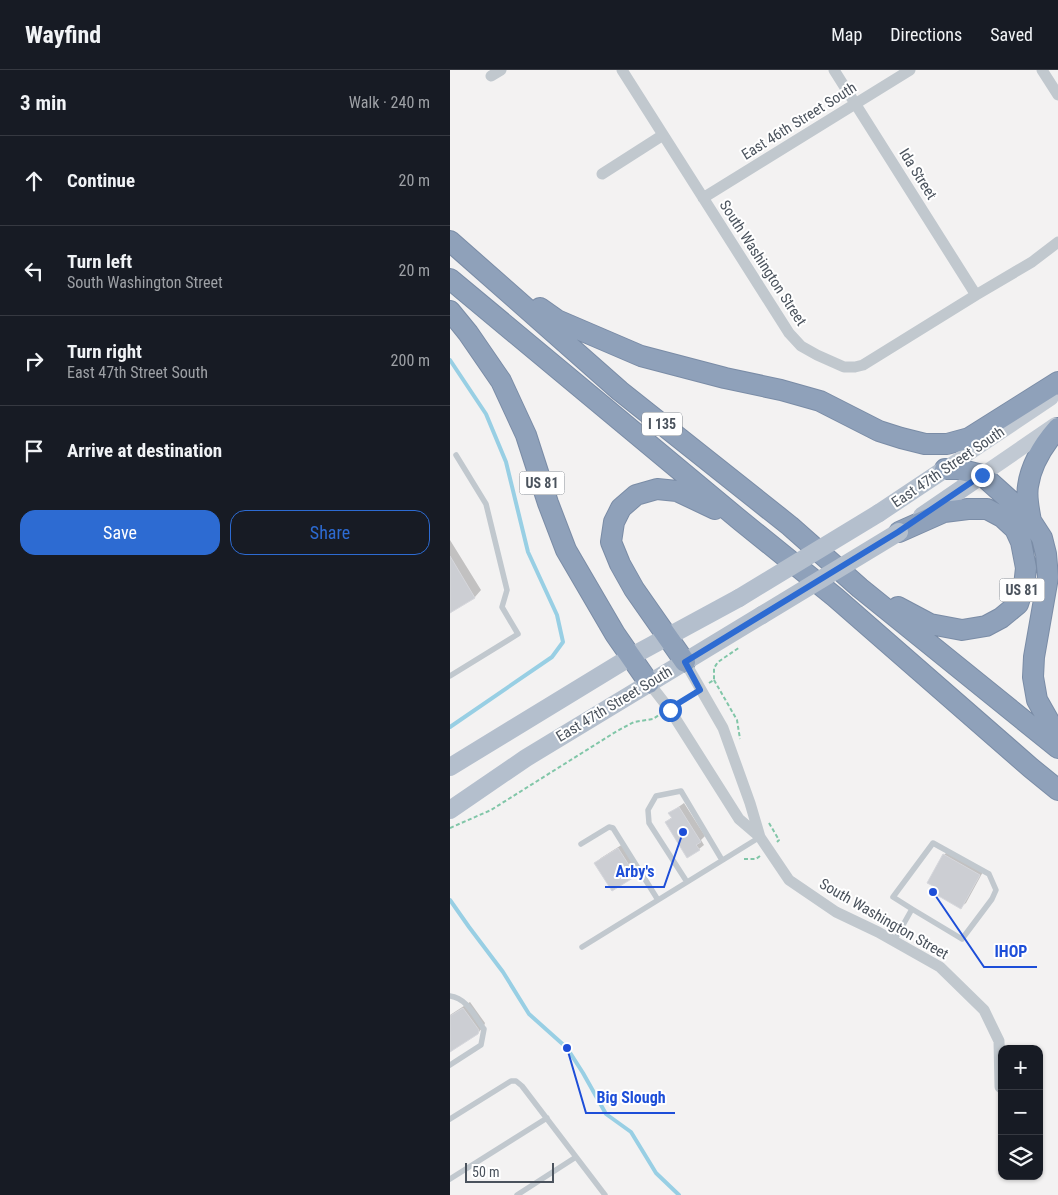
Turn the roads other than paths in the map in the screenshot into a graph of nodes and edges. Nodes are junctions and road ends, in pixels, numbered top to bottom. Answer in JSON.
{"nodes":[{"id":1,"x":622,"y":70,"type":"edge"},
{"id":2,"x":834,"y":70,"type":"edge"},
{"id":3,"x":910,"y":70,"type":"edge"},
{"id":4,"x":1042,"y":70,"type":"edge"},
{"id":5,"x":1058,"y":95,"type":"edge"},
{"id":6,"x":856,"y":104,"type":"junction"},
{"id":7,"x":663,"y":135,"type":"junction"},
{"id":8,"x":602,"y":174,"type":"dead end"},
{"id":9,"x":703,"y":198,"type":"junction"},
{"id":10,"x":450,"y":241,"type":"edge"},
{"id":11,"x":1058,"y":242,"type":"edge"},
{"id":12,"x":468,"y":257,"type":"junction"},
{"id":13,"x":450,"y":279,"type":"edge"},
{"id":14,"x":976,"y":295,"type":"junction"},
{"id":15,"x":450,"y":311,"type":"edge"},
{"id":16,"x":1058,"y":382,"type":"edge"},
{"id":17,"x":1058,"y":393,"type":"edge"},
{"id":18,"x":1058,"y":423,"type":"edge"},
{"id":19,"x":1058,"y":428,"type":"edge"},
{"id":20,"x":456,"y":455,"type":"dead end"},
{"id":21,"x":945,"y":469,"type":"junction"},
{"id":22,"x":982,"y":475,"type":"junction"},
{"id":23,"x":741,"y":521,"type":"junction"},
{"id":24,"x":1031,"y":521,"type":"junction"},
{"id":25,"x":898,"y":532,"type":"junction"},
{"id":26,"x":860,"y":588,"type":"junction"},
{"id":27,"x":667,"y":637,"type":"junction"},
{"id":28,"x":632,"y":656,"type":"junction"},
{"id":29,"x":685,"y":662,"type":"junction"},
{"id":30,"x":450,"y":676,"type":"edge"},
{"id":31,"x":649,"y":683,"type":"junction"},
{"id":32,"x":1058,"y":731,"type":"edge"},
{"id":33,"x":1058,"y":748,"type":"edge"},
{"id":34,"x":450,"y":767,"type":"edge"},
{"id":35,"x":1058,"y":790,"type":"edge"},
{"id":36,"x":450,"y":810,"type":"edge"},
{"id":37,"x":760,"y":837,"type":"junction"},
{"id":38,"x":582,"y":844,"type":"dead end"},
{"id":39,"x":722,"y":860,"type":"junction"},
{"id":40,"x":687,"y":882,"type":"junction"},
{"id":41,"x":658,"y":900,"type":"junction"},
{"id":42,"x":912,"y":908,"type":"junction"},
{"id":43,"x":894,"y":941,"type":"junction"},
{"id":44,"x":582,"y":946,"type":"dead end"},
{"id":45,"x":450,"y":996,"type":"edge"},
{"id":46,"x":999,"y":1045,"type":"edge"},
{"id":47,"x":450,"y":1065,"type":"edge"},
{"id":48,"x":547,"y":1118,"type":"junction"},
{"id":49,"x":450,"y":1119,"type":"edge"},
{"id":50,"x":576,"y":1157,"type":"junction"},
{"id":51,"x":450,"y":1178,"type":"edge"},
{"id":52,"x":518,"y":1195,"type":"edge"},
{"id":53,"x":605,"y":1195,"type":"edge"}],
"edges":[{"from":1,"to":7,"type":"street","name":"South Washington Street"},
{"from":2,"to":6,"type":"street","name":"Ida Street"},
{"from":3,"to":6,"type":"street","name":"East 46th Street South"},
{"from":4,"to":5,"type":"street"},
{"from":6,"to":9,"type":"street","name":"East 46th Street South"},
{"from":6,"to":14,"type":"street","name":"Ida Street"},
{"from":7,"to":8,"type":"street"},
{"from":7,"to":9,"type":"street","name":"South Washington Street"},
{"from":9,"to":14,"type":"street","name":"South Washington Street"},
{"from":10,"to":12,"type":"highway","number":"I 135"},
{"from":11,"to":14,"type":"street","name":"South Washington Street"},
{"from":12,"to":16,"type":"highway"},
{"from":12,"to":26,"type":"highway","number":"I 135"},
{"from":13,"to":23,"type":"highway","number":"I 135"},
{"from":15,"to":28,"type":"highway","number":"US 81"},
{"from":17,"to":21,"type":"main road","name":"East 47th Street South"},
{"from":18,"to":22,"type":"main road","name":"East 47th Street South"},
{"from":19,"to":24,"type":"highway"},
{"from":20,"to":30,"type":"lane"},
{"from":21,"to":22,"type":"highway"},
{"from":21,"to":27,"type":"main road","name":"East 47th Street South","bridge":true},
{"from":22,"to":24,"type":"highway"},
{"from":22,"to":25,"type":"main road","name":"East 47th Street South"},
{"from":23,"to":27,"type":"highway"},
{"from":23,"to":35,"type":"highway","number":"I 135"},
{"from":24,"to":32,"type":"highway"},
{"from":25,"to":26,"type":"highway","number":"US 81"},
{"from":25,"to":29,"type":"main road","name":"East 47th Street South","number":"US 81","bridge":true},
{"from":26,"to":33,"type":"highway","number":"I 135"},
{"from":27,"to":28,"type":"main road","name":"East 47th Street South"},
{"from":27,"to":29,"type":"highway"},
{"from":28,"to":31,"type":"highway","number":"US 81"},
{"from":28,"to":34,"type":"main road","name":"East 47th Street South"},
{"from":29,"to":31,"type":"main road","name":"East 47th Street South","number":"US 81"},
{"from":29,"to":37,"type":"street","name":"South Washington Street"},
{"from":31,"to":36,"type":"main road","name":"East 47th Street South","number":"US 81"},
{"from":31,"to":37,"type":"street","name":"South Washington Street"},
{"from":37,"to":39,"type":"lane"},
{"from":37,"to":43,"type":"street","name":"South Washington Street"},
{"from":38,"to":41,"type":"lane"},
{"from":39,"to":40,"type":"lane"},
{"from":39,"to":40,"type":"lane"},
{"from":40,"to":41,"type":"lane"},
{"from":41,"to":44,"type":"lane"},
{"from":42,"to":42,"type":"lane"},
{"from":42,"to":43,"type":"lane"},
{"from":43,"to":46,"type":"street","name":"South Washington Street"},
{"from":45,"to":47,"type":"lane"},
{"from":48,"to":49,"type":"lane"},
{"from":48,"to":50,"type":"lane"},
{"from":48,"to":51,"type":"lane"},
{"from":50,"to":52,"type":"lane"},
{"from":50,"to":53,"type":"lane"}]}
